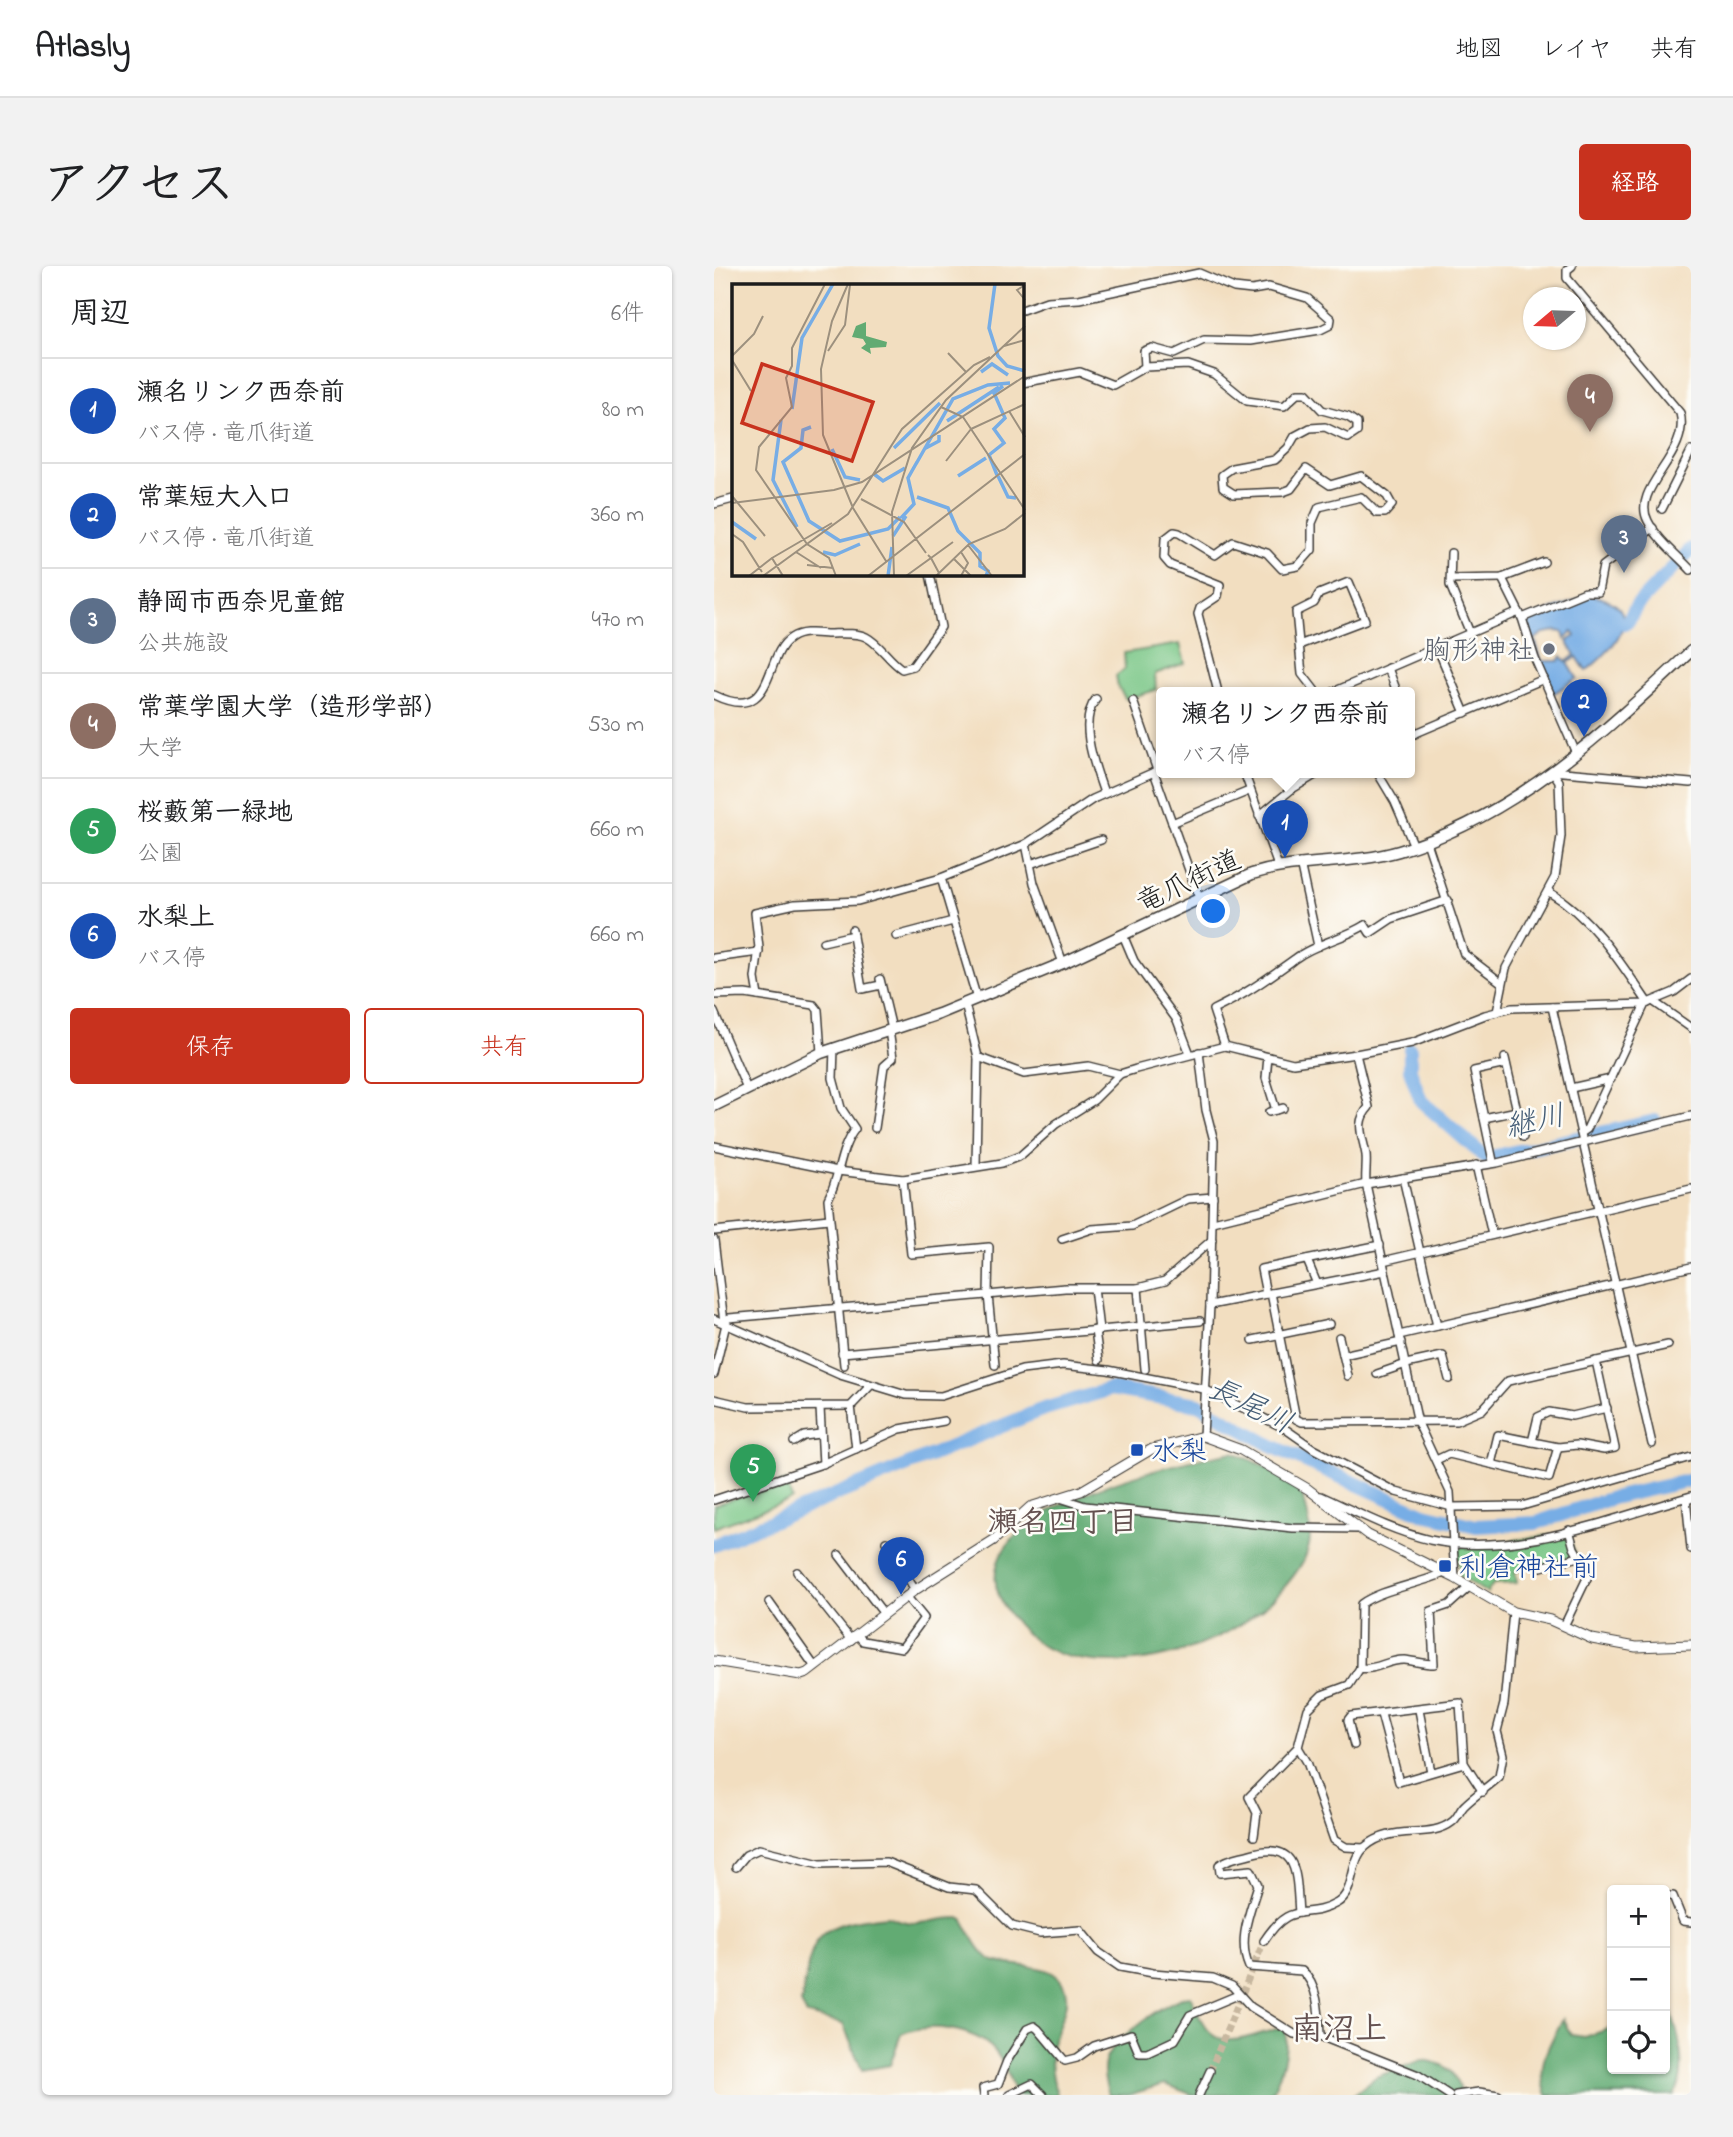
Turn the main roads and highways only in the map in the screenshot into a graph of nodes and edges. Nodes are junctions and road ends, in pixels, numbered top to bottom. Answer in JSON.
{"nodes":[{"id":1,"x":1691,"y":651,"type":"edge"},
{"id":2,"x":714,"y":1106,"type":"edge"}],
"edges":[{"from":1,"to":2,"type":"main road","name":"竜爪街道"}]}
